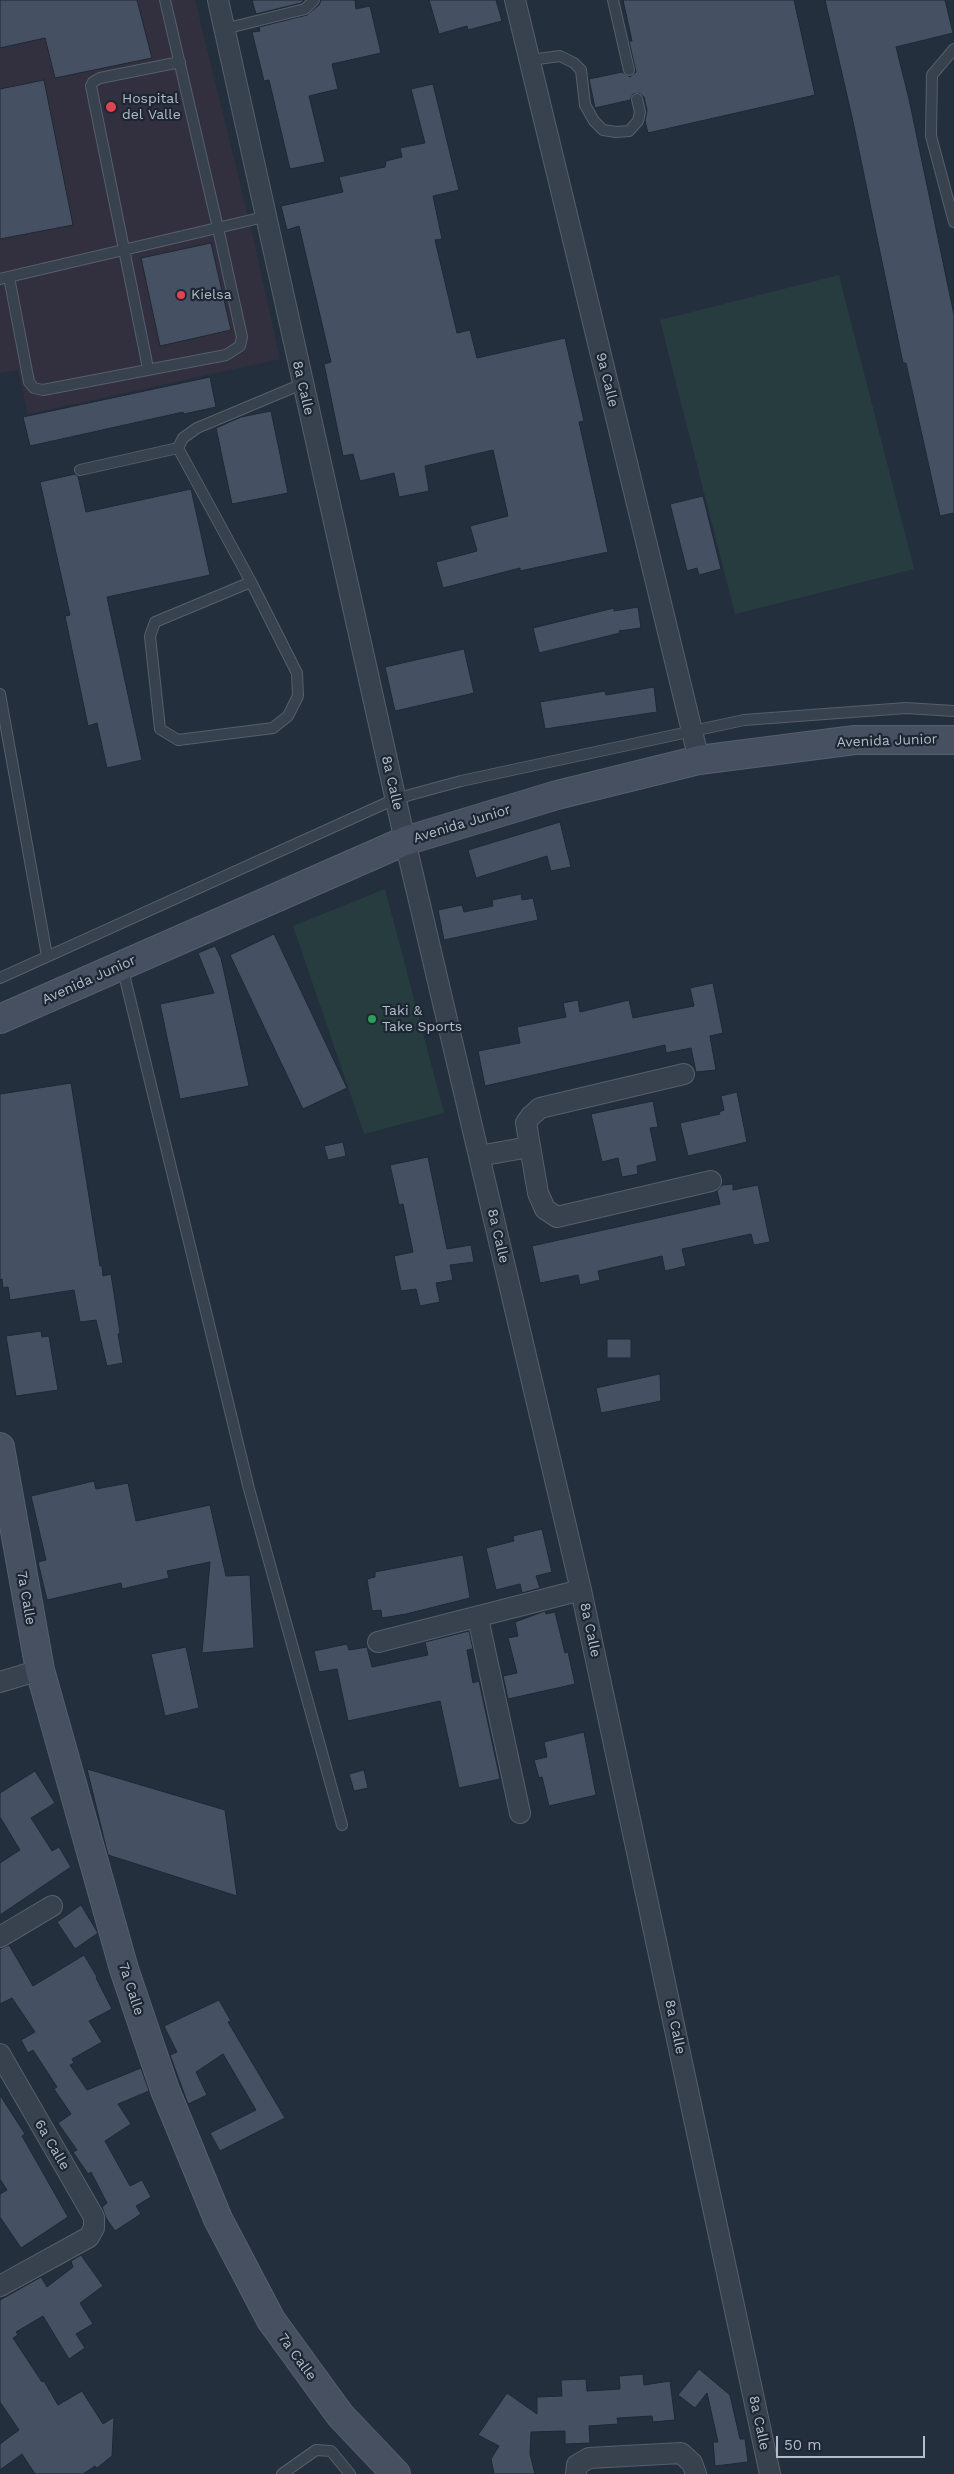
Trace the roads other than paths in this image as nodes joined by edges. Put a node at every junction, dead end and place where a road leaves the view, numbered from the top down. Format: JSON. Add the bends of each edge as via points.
{"nodes":[{"id":1,"x":165,"y":0,"type":"edge"},
{"id":2,"x":218,"y":0,"type":"edge"},
{"id":3,"x":314,"y":0,"type":"edge"},
{"id":4,"x":516,"y":0,"type":"edge"},
{"id":5,"x":614,"y":0,"type":"edge"},
{"id":6,"x":224,"y":29,"type":"junction"},
{"id":7,"x":954,"y":50,"type":"edge"},
{"id":8,"x":530,"y":60,"type":"junction"},
{"id":9,"x":180,"y":62,"type":"junction"},
{"id":10,"x":630,"y":70,"type":"dead end"},
{"id":11,"x":637,"y":99,"type":"dead end"},
{"id":12,"x":264,"y":217,"type":"junction"},
{"id":13,"x":954,"y":222,"type":"edge"},
{"id":14,"x":218,"y":228,"type":"junction"},
{"id":15,"x":124,"y":251,"type":"junction"},
{"id":16,"x":5,"y":278,"type":"edge"},
{"id":17,"x":148,"y":368,"type":"junction"},
{"id":18,"x":302,"y":384,"type":"junction"},
{"id":19,"x":178,"y":448,"type":"junction"},
{"id":20,"x":80,"y":470,"type":"dead end"},
{"id":21,"x":251,"y":582,"type":"junction"},
{"id":22,"x":0,"y":694,"type":"edge"},
{"id":23,"x":954,"y":711,"type":"edge"},
{"id":24,"x":692,"y":731,"type":"junction"},
{"id":25,"x":954,"y":740,"type":"edge"},
{"id":26,"x":699,"y":760,"type":"junction"},
{"id":27,"x":395,"y":799,"type":"junction"},
{"id":28,"x":405,"y":841,"type":"junction"},
{"id":29,"x":47,"y":956,"type":"junction"},
{"id":30,"x":122,"y":966,"type":"junction"},
{"id":31,"x":0,"y":978,"type":"edge"},
{"id":32,"x":0,"y":1019,"type":"edge"},
{"id":33,"x":684,"y":1074,"type":"dead end"},
{"id":34,"x":529,"y":1147,"type":"junction"},
{"id":35,"x":479,"y":1156,"type":"junction"},
{"id":36,"x":711,"y":1181,"type":"dead end"},
{"id":37,"x":0,"y":1447,"type":"edge"},
{"id":38,"x":582,"y":1590,"type":"junction"},
{"id":39,"x":478,"y":1618,"type":"junction"},
{"id":40,"x":378,"y":1642,"type":"dead end"},
{"id":41,"x":40,"y":1670,"type":"junction"},
{"id":42,"x":0,"y":1682,"type":"edge"},
{"id":43,"x":520,"y":1813,"type":"dead end"},
{"id":44,"x":342,"y":1825,"type":"dead end"},
{"id":45,"x":52,"y":1906,"type":"dead end"},
{"id":46,"x":0,"y":1937,"type":"edge"},
{"id":47,"x":0,"y":2054,"type":"edge"},
{"id":48,"x":0,"y":2286,"type":"edge"},
{"id":49,"x":282,"y":2474,"type":"edge"},
{"id":50,"x":350,"y":2474,"type":"edge"},
{"id":51,"x":396,"y":2474,"type":"edge"},
{"id":52,"x":576,"y":2474,"type":"edge"},
{"id":53,"x":696,"y":2474,"type":"edge"},
{"id":54,"x":770,"y":2474,"type":"edge"}],
"edges":[{"from":1,"to":9,"type":"lane"},
{"from":2,"to":6,"type":"street","name":"8a Calle"},
{"from":3,"to":6,"type":"lane","via":[[305,9]]},
{"from":4,"to":8,"type":"street","name":"9a Calle"},
{"from":5,"to":10,"type":"lane"},
{"from":6,"to":12,"type":"street","name":"8a Calle"},
{"from":7,"to":13,"type":"lane","via":[[932,75],[931,136]]},
{"from":8,"to":11,"type":"lane","via":[[560,56],[574,63],[581,70],[585,105],[594,121],[604,130],[629,131],[638,121]]},
{"from":8,"to":24,"type":"street","name":"9a Calle"},
{"from":9,"to":14,"type":"lane"},
{"from":9,"to":15,"type":"lane","via":[[100,78],[91,86]]},
{"from":12,"to":14,"type":"lane"},
{"from":12,"to":18,"type":"street","name":"8a Calle"},
{"from":14,"to":15,"type":"lane"},
{"from":14,"to":17,"type":"lane","via":[[242,337],[240,346],[226,355]]},
{"from":15,"to":16,"type":"lane"},
{"from":15,"to":17,"type":"lane"},
{"from":16,"to":17,"type":"lane","via":[[34,388],[43,390]]},
{"from":18,"to":19,"type":"lane","via":[[197,428],[183,438]]},
{"from":18,"to":27,"type":"street","name":"8a Calle"},
{"from":19,"to":20,"type":"lane"},
{"from":19,"to":21,"type":"lane"},
{"from":21,"to":21,"type":"lane","via":[[297,673],[298,696],[288,716],[273,728],[178,740],[160,729],[150,636],[155,622]]},
{"from":22,"to":29,"type":"lane"},
{"from":23,"to":24,"type":"lane","via":[[906,708],[744,720]]},
{"from":24,"to":26,"type":"street","name":"9a Calle"},
{"from":24,"to":27,"type":"lane","via":[[461,781]]},
{"from":25,"to":26,"type":"street","name":"Avenida Junior","via":[[855,740]]},
{"from":26,"to":28,"type":"street","name":"Avenida Junior","via":[[557,795]]},
{"from":27,"to":28,"type":"street","name":"8a Calle"},
{"from":27,"to":29,"type":"lane"},
{"from":28,"to":30,"type":"street","name":"Avenida Junior"},
{"from":28,"to":35,"type":"street","name":"8a Calle"},
{"from":29,"to":31,"type":"lane"},
{"from":30,"to":32,"type":"street","name":"Avenida Junior"},
{"from":30,"to":44,"type":"lane","via":[[249,1489]]},
{"from":33,"to":34,"type":"street","via":[[540,1108],[526,1123]]},
{"from":34,"to":35,"type":"street"},
{"from":34,"to":36,"type":"street","via":[[538,1193],[545,1209],[557,1217]]},
{"from":35,"to":38,"type":"street","name":"8a Calle"},
{"from":37,"to":41,"type":"street","name":"7a Calle"},
{"from":38,"to":39,"type":"street"},
{"from":38,"to":54,"type":"street","name":"8a Calle"},
{"from":39,"to":40,"type":"street"},
{"from":39,"to":43,"type":"street"},
{"from":41,"to":42,"type":"street"},
{"from":41,"to":51,"type":"street","name":"7a Calle","via":[[124,1969],[165,2090],[218,2219],[271,2320],[340,2415]]},
{"from":45,"to":46,"type":"street"},
{"from":47,"to":48,"type":"street","name":"6a Calle","via":[[94,2218],[94,2228],[88,2237]]},
{"from":49,"to":50,"type":"lane","via":[[316,2450],[331,2451]]},
{"from":52,"to":53,"type":"street","via":[[577,2465],[589,2458],[681,2453],[692,2463]]}]}
